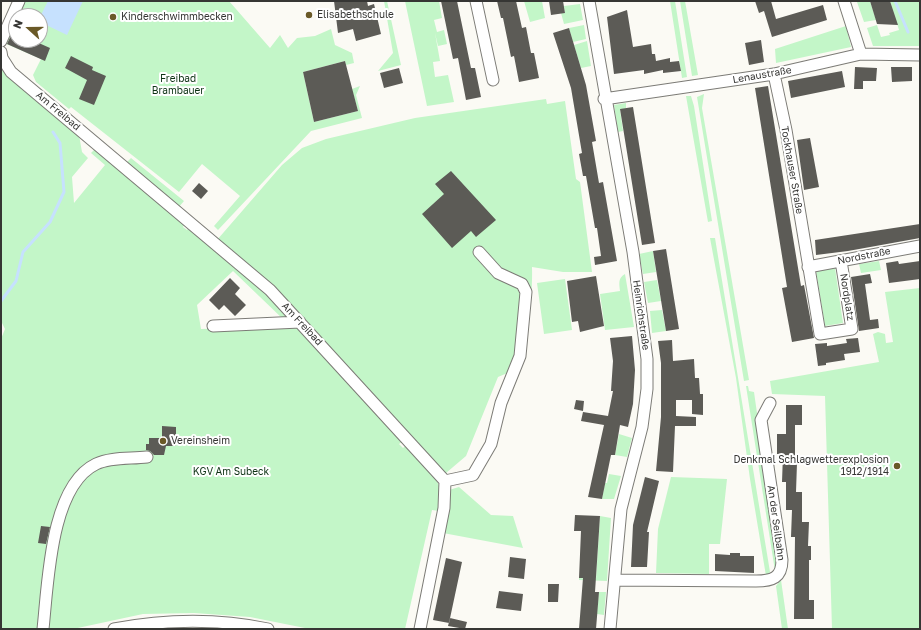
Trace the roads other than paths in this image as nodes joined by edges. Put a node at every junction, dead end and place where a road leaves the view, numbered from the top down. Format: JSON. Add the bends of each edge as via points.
{"nodes":[{"id":1,"x":19,"y":1,"type":"edge"},
{"id":2,"x":476,"y":1,"type":"edge"},
{"id":3,"x":589,"y":1,"type":"edge"},
{"id":4,"x":844,"y":1,"type":"edge"},
{"id":5,"x":1,"y":41,"type":"edge"},
{"id":6,"x":1,"y":52,"type":"edge"},
{"id":7,"x":861,"y":54,"type":"junction"},
{"id":8,"x":920,"y":55,"type":"edge"},
{"id":9,"x":774,"y":74,"type":"junction"},
{"id":10,"x":493,"y":80,"type":"dead end"},
{"id":11,"x":604,"y":99,"type":"junction"},
{"id":12,"x":920,"y":246,"type":"edge"},
{"id":13,"x":479,"y":252,"type":"dead end"},
{"id":14,"x":841,"y":261,"type":"junction"},
{"id":15,"x":808,"y":267,"type":"junction"},
{"id":16,"x":300,"y":322,"type":"junction"},
{"id":17,"x":213,"y":326,"type":"dead end"},
{"id":18,"x":770,"y":403,"type":"dead end"},
{"id":19,"x":147,"y":457,"type":"dead end"},
{"id":20,"x":445,"y":481,"type":"junction"},
{"id":21,"x":615,"y":580,"type":"junction"},
{"id":22,"x":43,"y":629,"type":"edge"},
{"id":23,"x":114,"y":629,"type":"edge"},
{"id":24,"x":268,"y":629,"type":"edge"},
{"id":25,"x":420,"y":629,"type":"edge"},
{"id":26,"x":610,"y":629,"type":"edge"}],
"edges":[{"from":1,"to":5,"type":"street"},
{"from":2,"to":10,"type":"street"},
{"from":3,"to":11,"type":"street","name":"Heinrichstraße"},
{"from":4,"to":7,"type":"street"},
{"from":6,"to":16,"type":"street","name":"Am Freibad","via":[[11,72],[224,249],[270,290]]},
{"from":7,"to":8,"type":"street","name":"Lenaustraße"},
{"from":7,"to":9,"type":"street","name":"Lenaustraße"},
{"from":9,"to":11,"type":"street","name":"Lenaustraße"},
{"from":9,"to":15,"type":"street","name":"Tockhauser Straße","via":[[786,130]]},
{"from":11,"to":21,"type":"street","name":"Heinrichstraße","via":[[633,252],[647,359],[647,389],[642,427],[621,509]]},
{"from":12,"to":14,"type":"street","name":"Nordstraße"},
{"from":13,"to":20,"type":"street","via":[[498,273],[522,284],[526,292],[520,356],[501,403],[491,444],[473,475]]},
{"from":14,"to":15,"type":"street","name":"Nordstraße"},
{"from":14,"to":15,"type":"street","name":"Nordplatz","via":[[852,329],[820,334]]},
{"from":16,"to":17,"type":"street"},
{"from":16,"to":20,"type":"street","name":"Am Freibad"},
{"from":18,"to":21,"type":"street","name":"An der Seilbahn","via":[[761,420],[782,560],[780,574],[767,581]]},
{"from":19,"to":22,"type":"street","via":[[110,460],[94,465],[82,475],[68,494],[58,518]]},
{"from":20,"to":25,"type":"street","via":[[444,508]]},
{"from":21,"to":26,"type":"street","name":"Heinrichstraße"},
{"from":23,"to":24,"type":"street","via":[[147,623],[194,620],[247,624]]}]}
